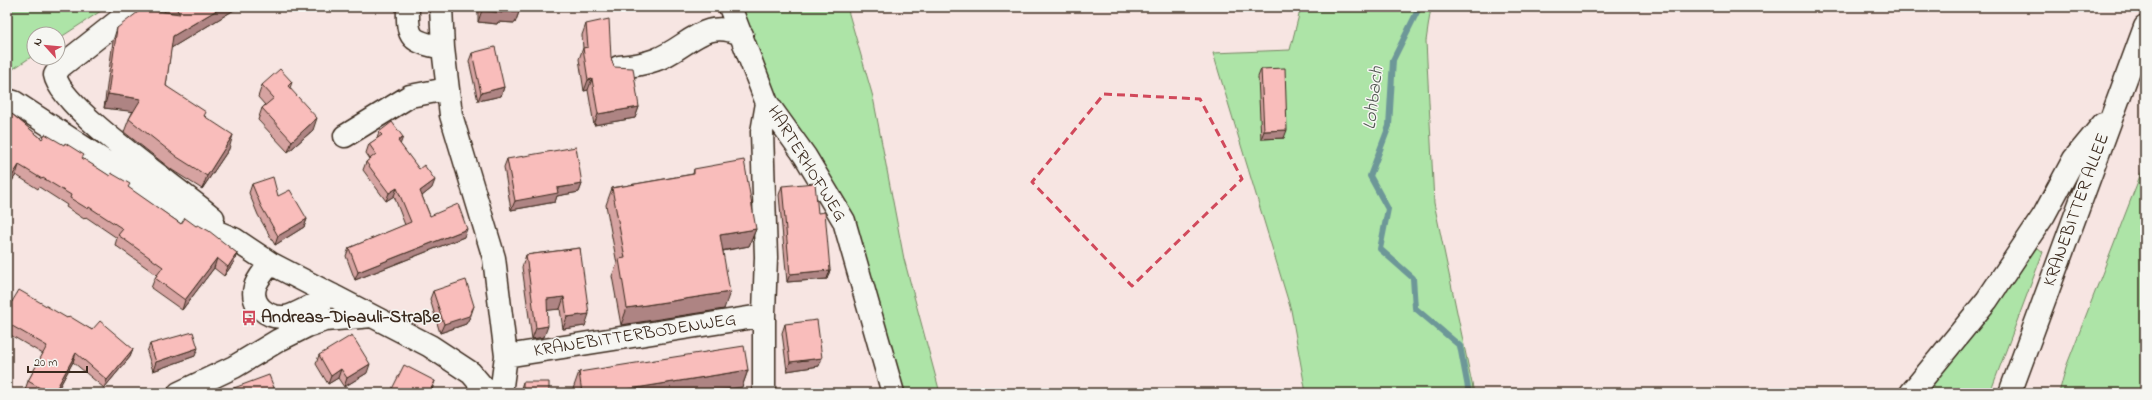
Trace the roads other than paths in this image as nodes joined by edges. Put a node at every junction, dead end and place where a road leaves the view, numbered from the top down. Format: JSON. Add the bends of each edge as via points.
{"nodes":[{"id":1,"x":136,"y":7,"type":"edge"},
{"id":2,"x":408,"y":7,"type":"edge"},
{"id":3,"x":441,"y":7,"type":"edge"},
{"id":4,"x":730,"y":7,"type":"edge"},
{"id":5,"x":2145,"y":26,"type":"edge"},
{"id":6,"x":742,"y":35,"type":"junction"},
{"id":7,"x":443,"y":48,"type":"junction"},
{"id":8,"x":619,"y":67,"type":"edge"},
{"id":9,"x":447,"y":89,"type":"junction"},
{"id":10,"x":7,"y":100,"type":"edge"},
{"id":11,"x":767,"y":103,"type":"junction"},
{"id":12,"x":2112,"y":112,"type":"junction"},
{"id":13,"x":345,"y":136,"type":"dead end"},
{"id":14,"x":234,"y":239,"type":"junction"},
{"id":15,"x":270,"y":264,"type":"junction"},
{"id":16,"x":332,"y":295,"type":"junction"},
{"id":17,"x":764,"y":313,"type":"junction"},
{"id":18,"x":373,"y":316,"type":"junction"},
{"id":19,"x":506,"y":356,"type":"junction"},
{"id":20,"x":2014,"y":388,"type":"edge"},
{"id":21,"x":179,"y":393,"type":"edge"},
{"id":22,"x":488,"y":393,"type":"edge"},
{"id":23,"x":501,"y":393,"type":"edge"},
{"id":24,"x":764,"y":393,"type":"edge"},
{"id":25,"x":893,"y":393,"type":"edge"},
{"id":26,"x":1911,"y":393,"type":"edge"}],
"edges":[{"from":1,"to":14,"type":"street","via":[[60,67],[55,75],[56,81],[68,97],[116,143],[199,206]]},
{"from":2,"to":7,"type":"street","via":[[407,24],[413,38],[421,43]]},
{"from":3,"to":7,"type":"street"},
{"from":4,"to":6,"type":"street","name":"HARTERHOFWEG"},
{"from":5,"to":12,"type":"street","name":"KRANEBITTER ALLEE"},
{"from":6,"to":8,"type":"street","via":[[733,30],[713,29],[656,60]]},
{"from":6,"to":11,"type":"street","name":"HARTERHOFWEG"},
{"from":7,"to":9,"type":"street"},
{"from":9,"to":13,"type":"street","via":[[410,96]]},
{"from":9,"to":19,"type":"street","via":[[451,115],[494,258]]},
{"from":10,"to":14,"type":"street","via":[[14,102],[205,227]]},
{"from":11,"to":17,"type":"street","name":"KRANEBITTERBODENWEG","via":[[762,132],[766,257]]},
{"from":11,"to":25,"type":"street","name":"HARTERHOFWEG","via":[[805,156],[844,222]]},
{"from":12,"to":20,"type":"street","name":"KRANEBITTER ALLEE"},
{"from":12,"to":26,"type":"street","via":[[2074,159],[2044,215],[1987,300]]},
{"from":14,"to":15,"type":"street"},
{"from":15,"to":16,"type":"street"},
{"from":15,"to":16,"type":"street","via":[[255,286],[254,299],[259,308],[269,315],[285,318]]},
{"from":16,"to":18,"type":"street"},
{"from":17,"to":19,"type":"street","name":"KRANEBITTERBODENWEG","via":[[754,317]]},
{"from":17,"to":24,"type":"street","name":"KRANEBITTERBODENWEG"},
{"from":18,"to":21,"type":"street","via":[[325,320],[307,326],[234,367]]},
{"from":18,"to":22,"type":"street","via":[[430,346],[471,373]]},
{"from":19,"to":23,"type":"street"}]}
